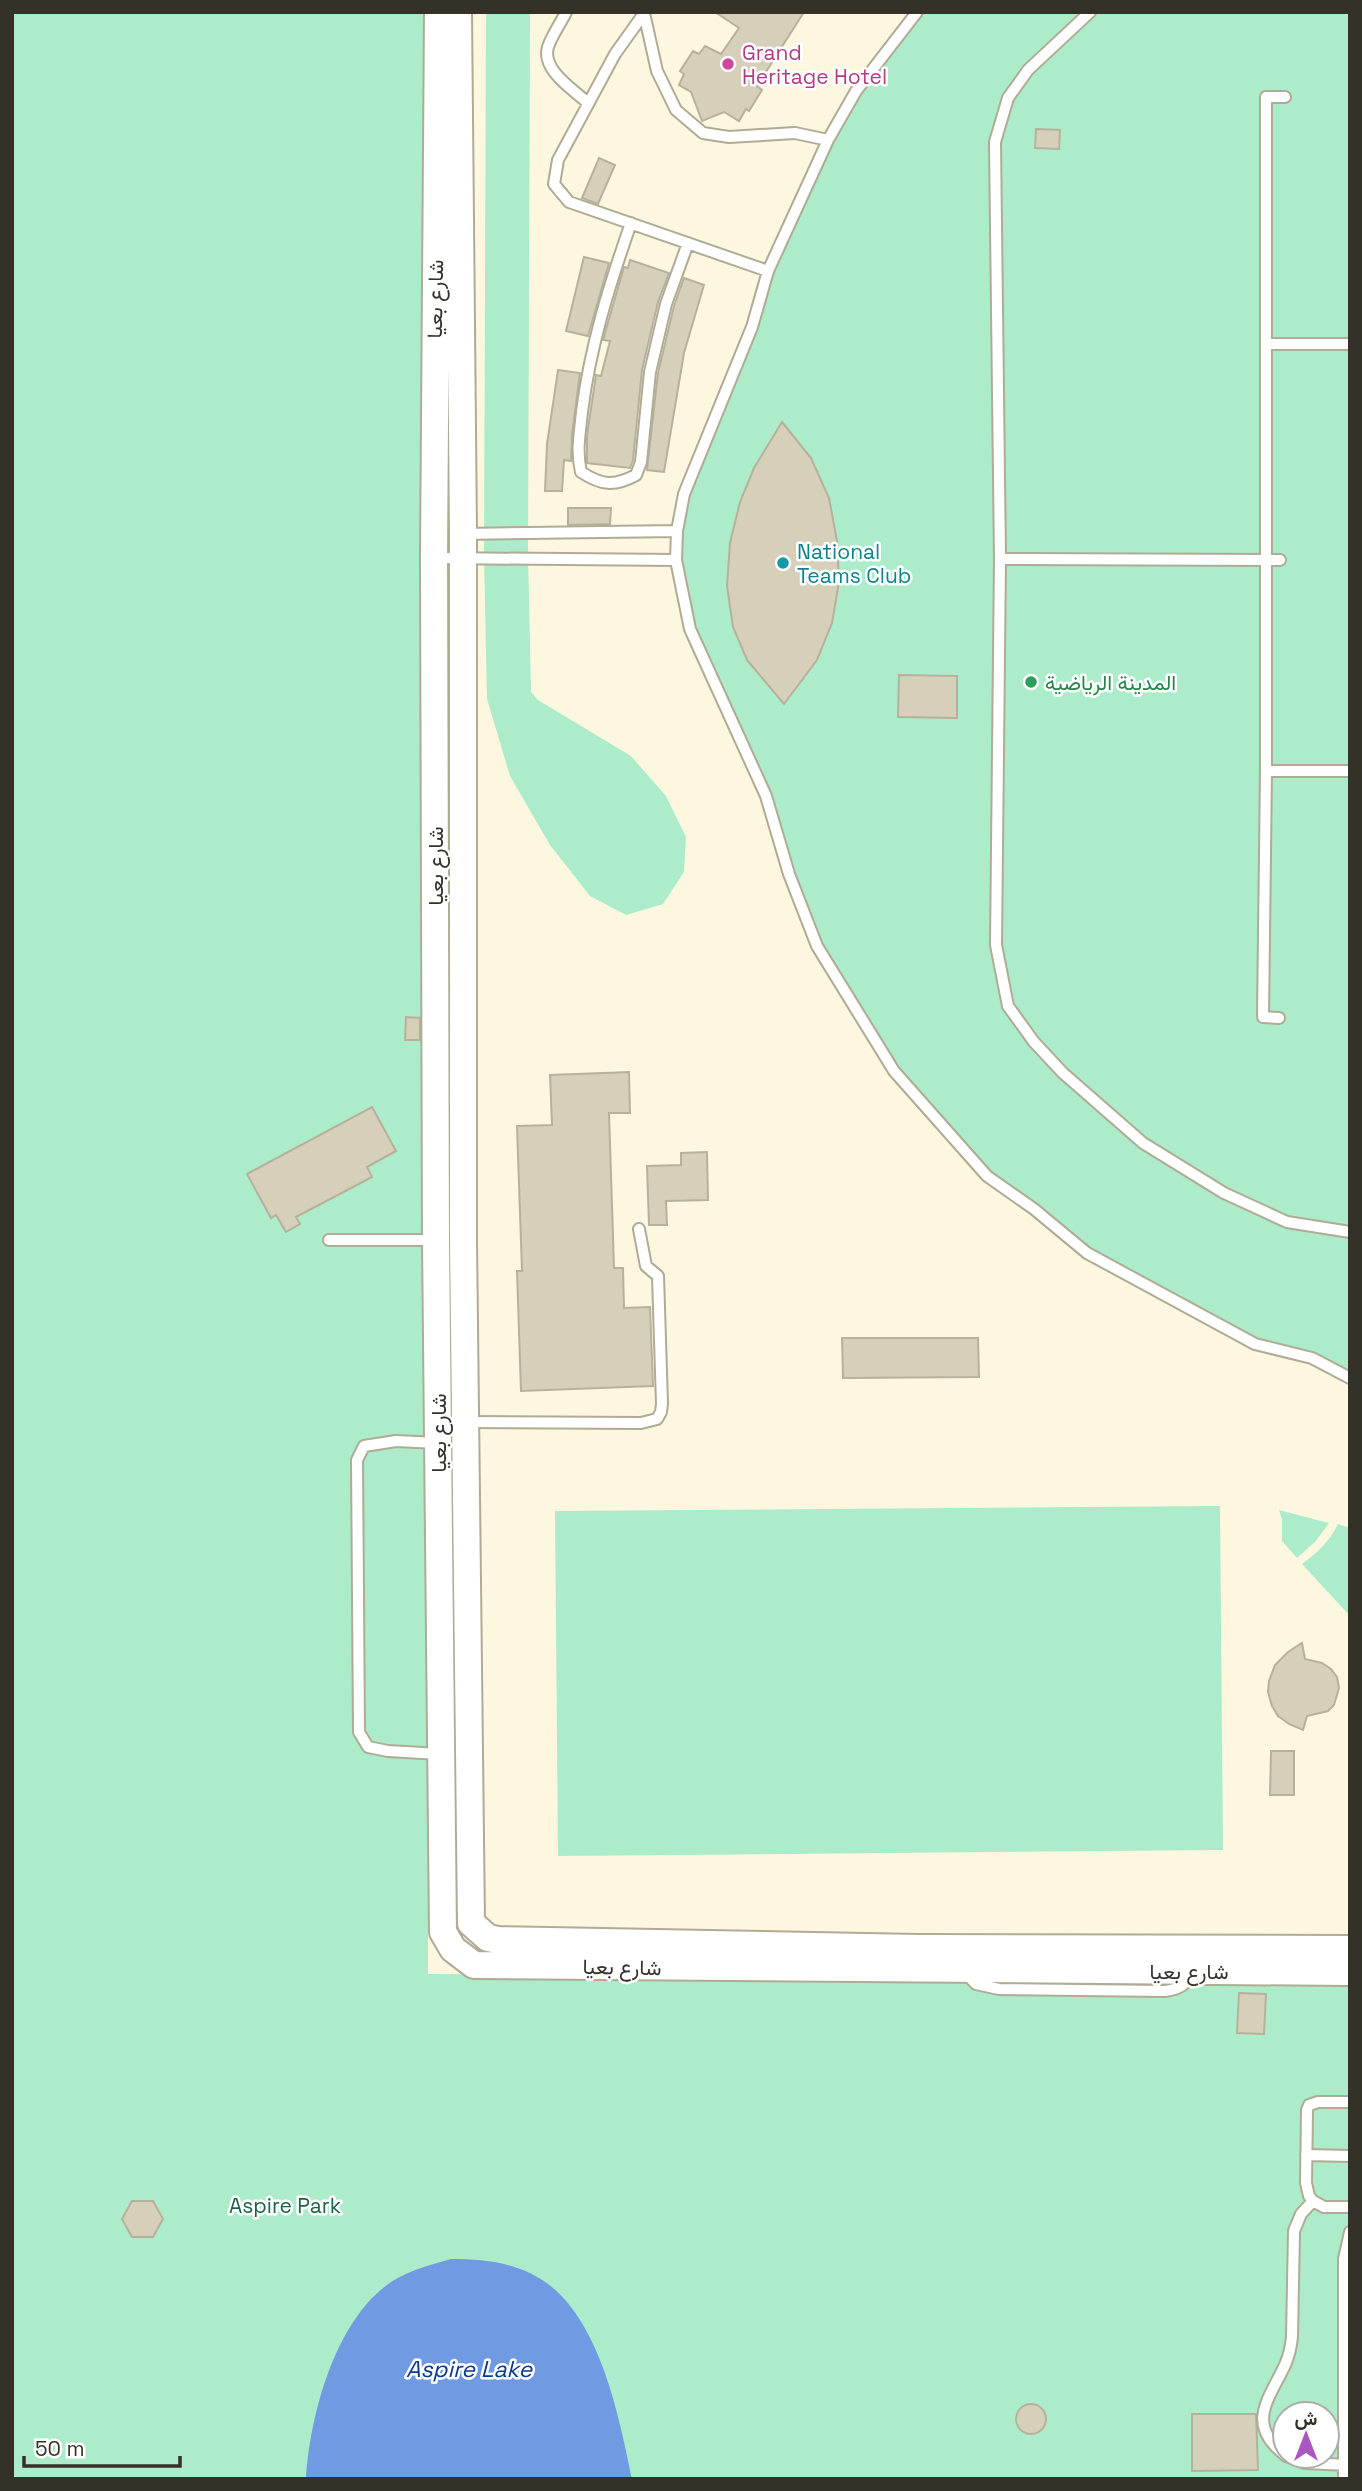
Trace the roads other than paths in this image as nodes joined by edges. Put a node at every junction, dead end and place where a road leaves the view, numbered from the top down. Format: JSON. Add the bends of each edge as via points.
{"nodes":[{"id":1,"x":438,"y":12,"type":"edge"},
{"id":2,"x":458,"y":12,"type":"edge"},
{"id":3,"x":566,"y":12,"type":"edge"},
{"id":4,"x":917,"y":12,"type":"edge"},
{"id":5,"x":1090,"y":12,"type":"edge"},
{"id":6,"x":645,"y":13,"type":"edge"},
{"id":7,"x":1285,"y":97,"type":"dead end"},
{"id":8,"x":588,"y":103,"type":"junction"},
{"id":9,"x":828,"y":140,"type":"junction"},
{"id":10,"x":631,"y":223,"type":"junction"},
{"id":11,"x":448,"y":225,"type":"junction"},
{"id":12,"x":688,"y":243,"type":"junction"},
{"id":13,"x":768,"y":271,"type":"junction"},
{"id":14,"x":1266,"y":344,"type":"junction"},
{"id":15,"x":1350,"y":344,"type":"edge"},
{"id":16,"x":677,"y":531,"type":"junction"},
{"id":17,"x":449,"y":542,"type":"junction"},
{"id":18,"x":676,"y":559,"type":"junction"},
{"id":19,"x":1000,"y":559,"type":"junction"},
{"id":20,"x":1266,"y":560,"type":"junction"},
{"id":21,"x":1280,"y":560,"type":"dead end"},
{"id":22,"x":1266,"y":771,"type":"junction"},
{"id":23,"x":1350,"y":771,"type":"edge"},
{"id":24,"x":1279,"y":1018,"type":"dead end"},
{"id":25,"x":639,"y":1228,"type":"dead end"},
{"id":26,"x":1350,"y":1232,"type":"edge"},
{"id":27,"x":329,"y":1240,"type":"dead end"},
{"id":28,"x":436,"y":1240,"type":"junction"},
{"id":29,"x":463,"y":1240,"type":"junction"},
{"id":30,"x":1350,"y":1378,"type":"edge"},
{"id":31,"x":466,"y":1422,"type":"junction"},
{"id":32,"x":438,"y":1433,"type":"junction"},
{"id":33,"x":454,"y":1755,"type":"junction"},
{"id":34,"x":1350,"y":1949,"type":"edge"},
{"id":35,"x":1350,"y":1972,"type":"edge"},
{"id":36,"x":1350,"y":2102,"type":"edge"},
{"id":37,"x":1306,"y":2155,"type":"junction"},
{"id":38,"x":1350,"y":2156,"type":"edge"},
{"id":39,"x":1313,"y":2201,"type":"junction"},
{"id":40,"x":1350,"y":2207,"type":"edge"},
{"id":41,"x":1350,"y":2232,"type":"edge"},
{"id":42,"x":1348,"y":2245,"type":"edge"},
{"id":43,"x":1271,"y":2441,"type":"edge"},
{"id":44,"x":1347,"y":2465,"type":"edge"},
{"id":45,"x":1344,"y":2479,"type":"edge"}],
"edges":[{"from":1,"to":11,"type":"street","name":"شارع بعيا"},
{"from":2,"to":11,"type":"street","name":"شارع بعيا"},
{"from":3,"to":8,"type":"lane","via":[[547,48],[548,60],[552,71]]},
{"from":4,"to":9,"type":"lane","via":[[856,91]]},
{"from":5,"to":19,"type":"lane","via":[[1028,70],[1008,98],[995,142]]},
{"from":6,"to":8,"type":"lane"},
{"from":6,"to":9,"type":"lane","via":[[657,71],[676,110],[703,133],[795,134]]},
{"from":7,"to":14,"type":"lane","via":[[1266,97]]},
{"from":8,"to":10,"type":"lane","via":[[558,160],[554,184],[569,202]]},
{"from":9,"to":13,"type":"lane"},
{"from":10,"to":12,"type":"lane"},
{"from":10,"to":12,"type":"lane","via":[[587,369],[577,455],[580,472],[595,482],[620,483],[636,475],[650,372],[666,304]]},
{"from":11,"to":17,"type":"street","name":"شارع بعيا"},
{"from":12,"to":13,"type":"lane"},
{"from":13,"to":16,"type":"lane","via":[[752,327],[684,494]]},
{"from":14,"to":15,"type":"lane"},
{"from":14,"to":20,"type":"lane"},
{"from":16,"to":17,"type":"lane"},
{"from":16,"to":18,"type":"lane"},
{"from":17,"to":18,"type":"lane"},
{"from":17,"to":28,"type":"street","name":"شارع بعيا"},
{"from":17,"to":29,"type":"street","name":"شارع بعيا"},
{"from":18,"to":30,"type":"lane","via":[[690,629],[766,796],[817,946],[894,1071],[988,1176],[1087,1254],[1255,1344],[1312,1358]]},
{"from":19,"to":20,"type":"lane"},
{"from":19,"to":26,"type":"lane","via":[[996,945],[1008,1006],[1063,1073],[1143,1143],[1224,1193],[1287,1222]]},
{"from":20,"to":21,"type":"lane"},
{"from":20,"to":22,"type":"lane"},
{"from":22,"to":23,"type":"lane"},
{"from":22,"to":24,"type":"lane","via":[[1264,1017]]},
{"from":25,"to":31,"type":"lane","via":[[646,1266],[658,1276],[662,1412],[657,1419],[641,1423]]},
{"from":27,"to":28,"type":"lane"},
{"from":28,"to":29,"type":"street"},
{"from":28,"to":32,"type":"street","name":"شارع بعيا"},
{"from":29,"to":31,"type":"street","name":"شارع بعيا"},
{"from":31,"to":32,"type":"street"},
{"from":31,"to":33,"type":"street","name":"شارع بعيا"},
{"from":32,"to":33,"type":"street","name":"شارع بعيا"},
{"from":32,"to":33,"type":"lane","via":[[364,1446],[357,1460],[359,1732],[368,1747]]},
{"from":33,"to":34,"type":"street","name":"شارع بعيا","via":[[471,1923],[488,1938],[918,1948]]},
{"from":33,"to":35,"type":"street","name":"شارع بعيا","via":[[443,1932],[453,1950],[474,1965]]},
{"from":36,"to":37,"type":"lane","via":[[1310,2105]]},
{"from":37,"to":38,"type":"lane"},
{"from":37,"to":39,"type":"lane","via":[[1307,2190]]},
{"from":39,"to":40,"type":"lane","via":[[1324,2207]]},
{"from":39,"to":43,"type":"lane","via":[[1294,2231],[1290,2352],[1264,2405],[1264,2425]]},
{"from":41,"to":42,"type":"lane"},
{"from":42,"to":44,"type":"lane"},
{"from":44,"to":45,"type":"lane"}]}
